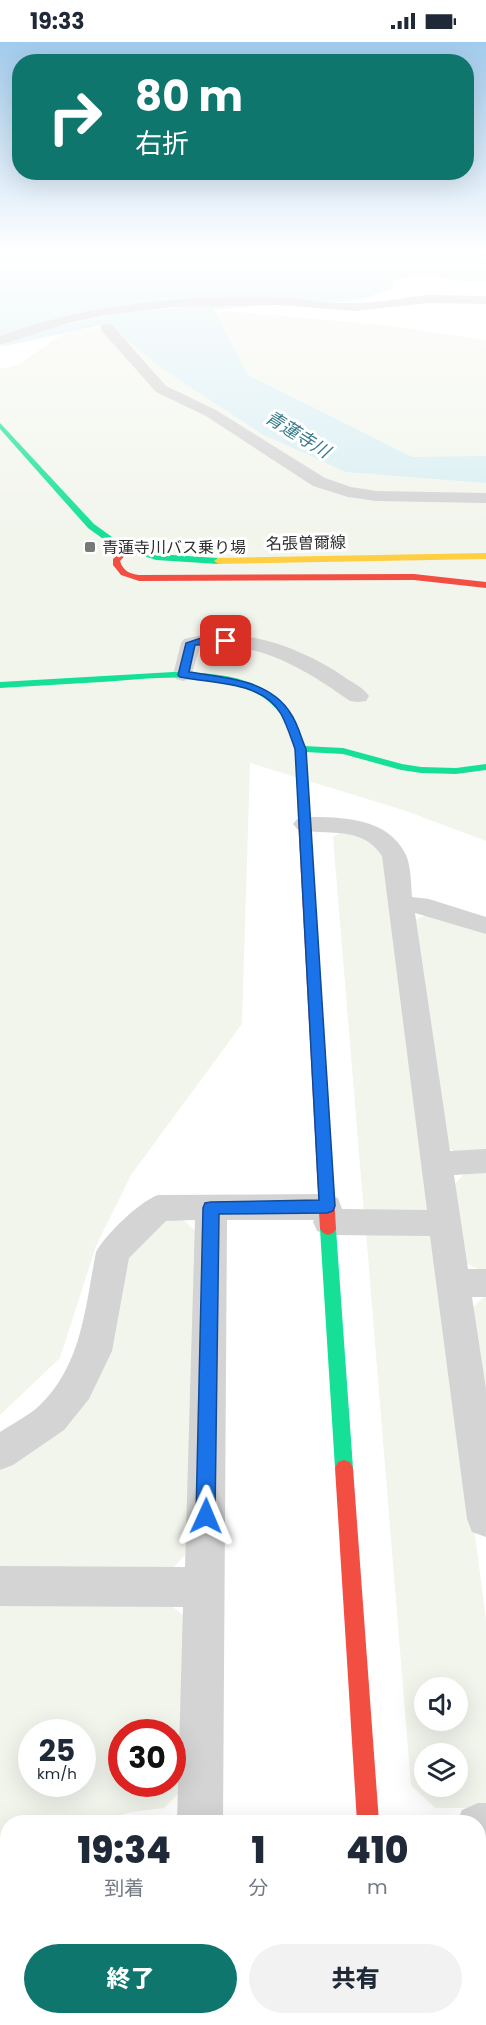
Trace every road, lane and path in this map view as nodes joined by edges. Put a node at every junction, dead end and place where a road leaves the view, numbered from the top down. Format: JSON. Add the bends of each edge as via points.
{"nodes":[{"id":1,"x":122,"y":345,"type":"edge"},
{"id":2,"x":0,"y":425,"type":"edge"},
{"id":3,"x":486,"y":498,"type":"edge"},
{"id":4,"x":127,"y":549,"type":"junction"},
{"id":5,"x":486,"y":556,"type":"edge"},
{"id":6,"x":486,"y":585,"type":"edge"},
{"id":7,"x":183,"y":675,"type":"junction"},
{"id":8,"x":0,"y":686,"type":"edge"},
{"id":9,"x":358,"y":696,"type":"dead end"},
{"id":10,"x":300,"y":749,"type":"junction"},
{"id":11,"x":486,"y":767,"type":"edge"},
{"id":12,"x":304,"y":824,"type":"junction"},
{"id":13,"x":401,"y":905,"type":"junction"},
{"id":14,"x":486,"y":926,"type":"edge"},
{"id":15,"x":486,"y":1161,"type":"edge"},
{"id":16,"x":437,"y":1164,"type":"junction"},
{"id":17,"x":211,"y":1208,"type":"junction"},
{"id":18,"x":328,"y":1214,"type":"junction"},
{"id":19,"x":432,"y":1223,"type":"dead end"},
{"id":20,"x":470,"y":1283,"type":"edge"},
{"id":21,"x":480,"y":1430,"type":"edge"},
{"id":22,"x":0,"y":1453,"type":"edge"},
{"id":23,"x":486,"y":1519,"type":"edge"},
{"id":24,"x":0,"y":1586,"type":"edge"},
{"id":25,"x":205,"y":1587,"type":"junction"},
{"id":26,"x":200,"y":1815,"type":"edge"},
{"id":27,"x":368,"y":1815,"type":"edge"}],
"edges":[{"from":1,"to":3,"type":"street","via":[[161,389],[211,413],[319,482],[376,496]]},
{"from":2,"to":4,"type":"street","name":"名張曽爾線","via":[[91,526]]},
{"from":4,"to":5,"type":"street","name":"名張曽爾線","via":[[156,557],[207,561]]},
{"from":4,"to":6,"type":"street","via":[[116,561],[116,567],[119,572],[139,578],[414,577]]},
{"from":7,"to":8,"type":"street"},
{"from":7,"to":9,"type":"street","via":[[191,643],[246,643],[290,653]]},
{"from":7,"to":10,"type":"street","via":[[234,681],[266,694],[287,715]]},
{"from":10,"to":11,"type":"street","via":[[343,751],[421,770]]},
{"from":10,"to":12,"type":"street"},
{"from":12,"to":13,"type":"street","via":[[352,826],[385,843],[394,856]]},
{"from":12,"to":18,"type":"street"},
{"from":13,"to":14,"type":"street","via":[[420,905]]},
{"from":13,"to":16,"type":"street"},
{"from":15,"to":16,"type":"street"},
{"from":16,"to":20,"type":"street"},
{"from":17,"to":18,"type":"street"},
{"from":17,"to":22,"type":"street","via":[[158,1208],[113,1252],[94,1351],[82,1379],[51,1418]]},
{"from":17,"to":25,"type":"street"},
{"from":18,"to":19,"type":"street"},
{"from":18,"to":27,"type":"street"},
{"from":20,"to":21,"type":"street"},
{"from":21,"to":23,"type":"street"},
{"from":24,"to":25,"type":"street"},
{"from":25,"to":26,"type":"street"}]}
